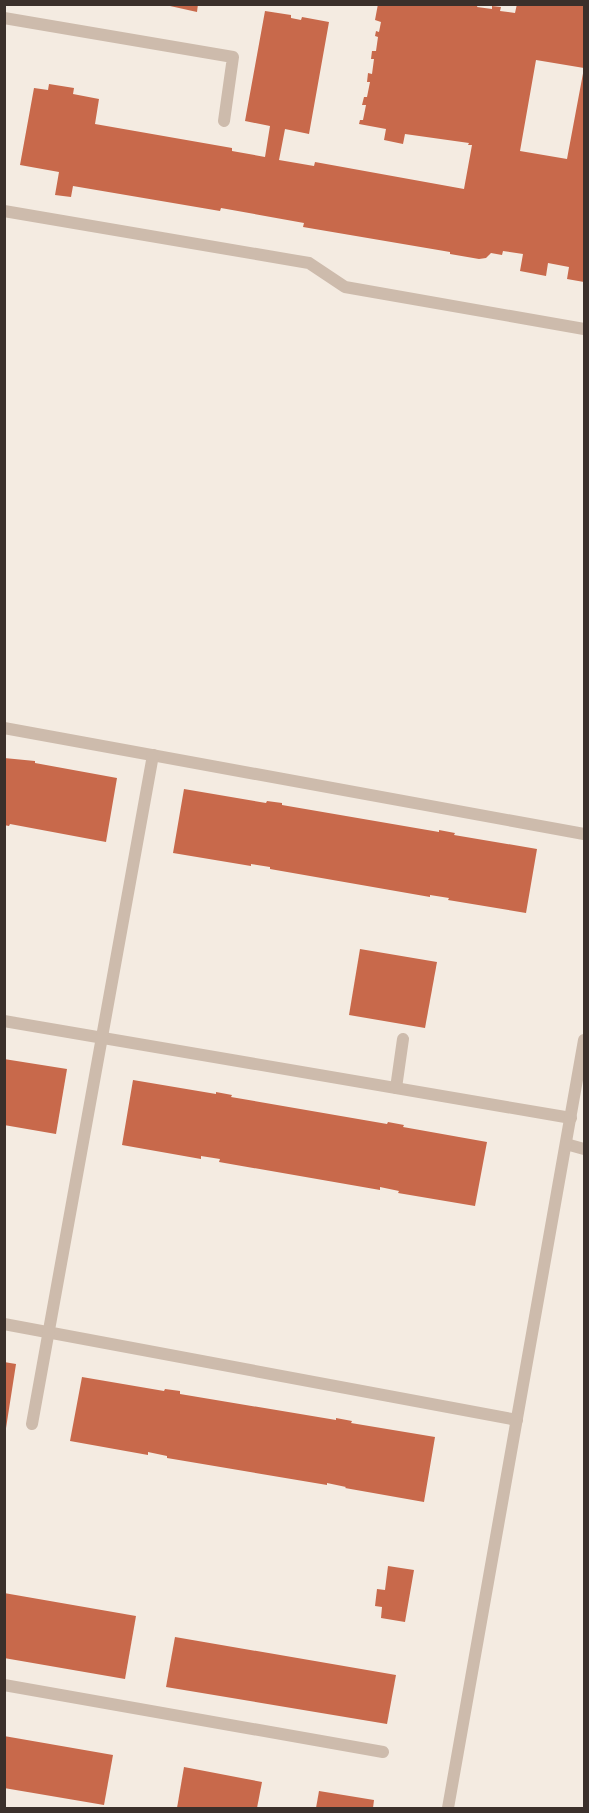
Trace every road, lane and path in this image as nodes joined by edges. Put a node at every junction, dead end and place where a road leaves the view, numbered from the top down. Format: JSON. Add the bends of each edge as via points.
{"nodes":[{"id":1,"x":4,"y":18,"type":"edge"},
{"id":2,"x":224,"y":121,"type":"dead end"},
{"id":3,"x":4,"y":212,"type":"edge"},
{"id":4,"x":585,"y":329,"type":"edge"},
{"id":5,"x":4,"y":728,"type":"edge"},
{"id":6,"x":153,"y":755,"type":"junction"},
{"id":7,"x":585,"y":834,"type":"edge"},
{"id":8,"x":4,"y":1021,"type":"edge"},
{"id":9,"x":102,"y":1037,"type":"junction"},
{"id":10,"x":403,"y":1039,"type":"dead end"},
{"id":11,"x":585,"y":1040,"type":"edge"},
{"id":12,"x":581,"y":1082,"type":"edge"},
{"id":13,"x":396,"y":1088,"type":"junction"},
{"id":14,"x":571,"y":1118,"type":"junction"},
{"id":15,"x":566,"y":1144,"type":"junction"},
{"id":16,"x":585,"y":1149,"type":"edge"},
{"id":17,"x":4,"y":1324,"type":"edge"},
{"id":18,"x":49,"y":1331,"type":"junction"},
{"id":19,"x":517,"y":1420,"type":"junction"},
{"id":20,"x":32,"y":1424,"type":"dead end"},
{"id":21,"x":4,"y":1685,"type":"edge"},
{"id":22,"x":383,"y":1752,"type":"dead end"},
{"id":23,"x":447,"y":1806,"type":"edge"}],
"edges":[{"from":1,"to":2,"type":"lane","via":[[233,57]]},
{"from":3,"to":4,"type":"lane","via":[[309,263],[345,287]]},
{"from":5,"to":6,"type":"lane"},
{"from":6,"to":7,"type":"lane"},
{"from":6,"to":9,"type":"lane"},
{"from":8,"to":9,"type":"lane"},
{"from":9,"to":13,"type":"lane"},
{"from":9,"to":18,"type":"lane"},
{"from":10,"to":13,"type":"lane"},
{"from":11,"to":12,"type":"lane"},
{"from":12,"to":14,"type":"lane"},
{"from":13,"to":14,"type":"lane"},
{"from":14,"to":15,"type":"lane"},
{"from":15,"to":16,"type":"lane"},
{"from":15,"to":19,"type":"lane"},
{"from":17,"to":18,"type":"lane"},
{"from":18,"to":19,"type":"lane"},
{"from":18,"to":20,"type":"lane"},
{"from":19,"to":23,"type":"lane"},
{"from":21,"to":22,"type":"lane"}]}
